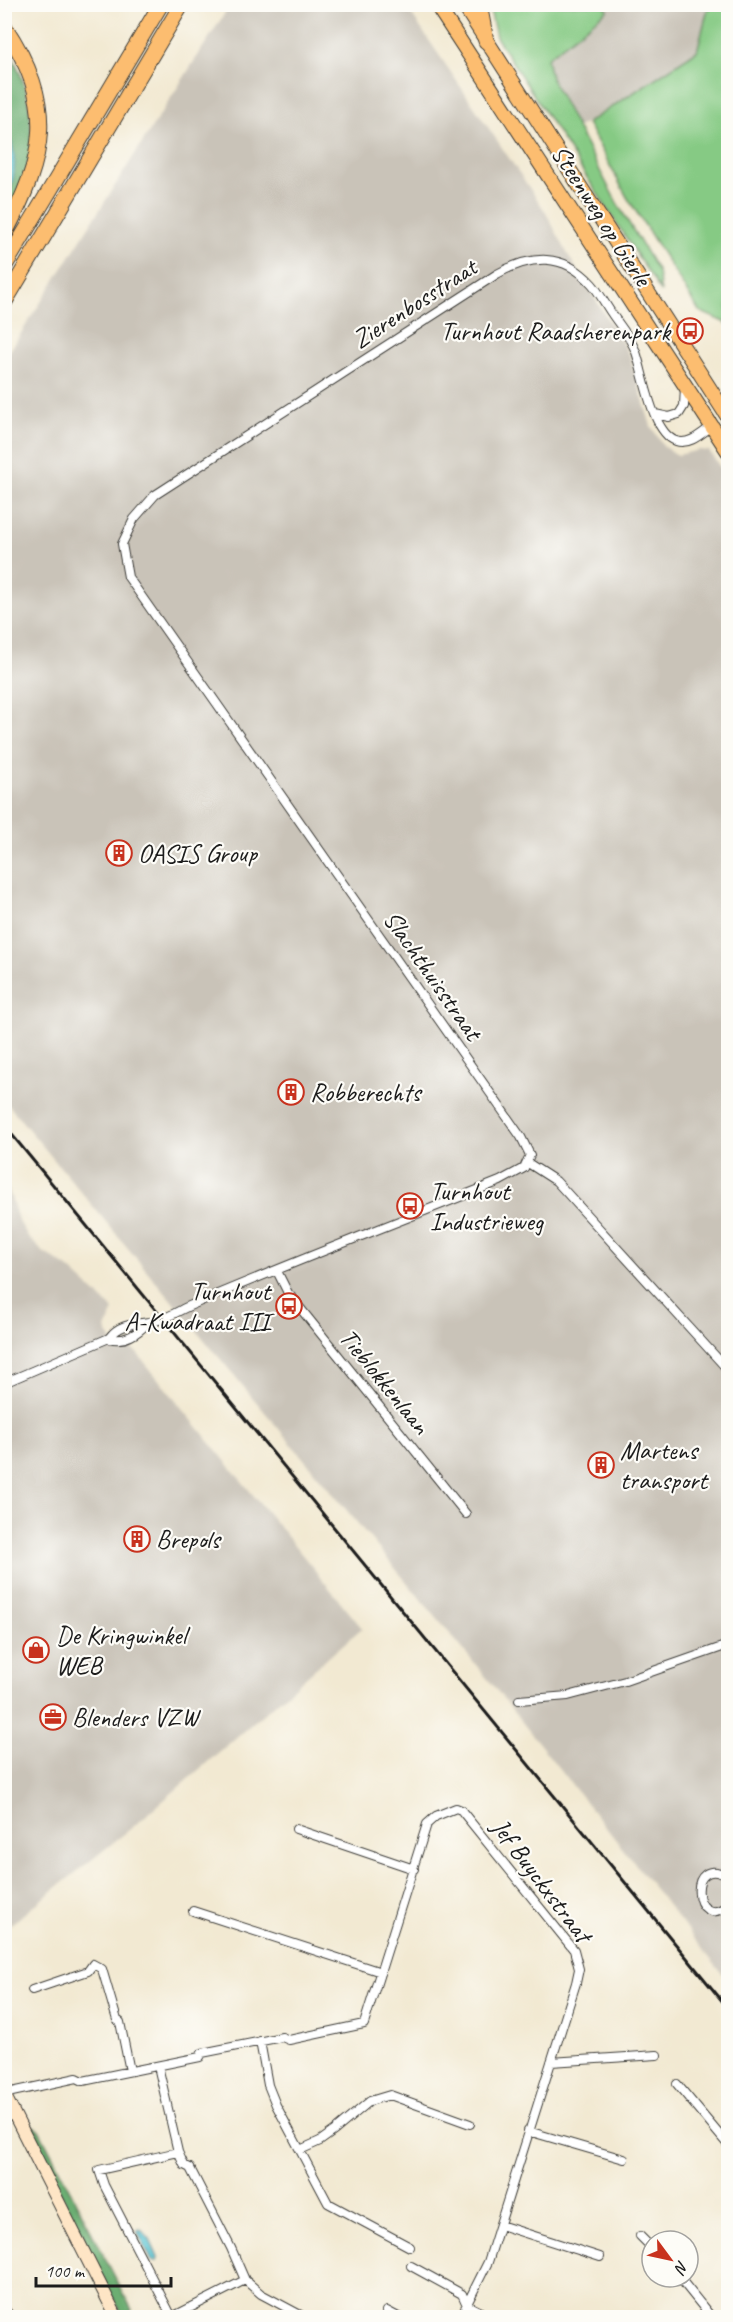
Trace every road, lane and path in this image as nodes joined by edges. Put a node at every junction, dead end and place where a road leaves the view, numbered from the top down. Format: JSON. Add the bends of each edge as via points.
{"nodes":[{"id":1,"x":161,"y":4,"type":"edge"},
{"id":2,"x":182,"y":4,"type":"edge"},
{"id":3,"x":436,"y":4,"type":"edge"},
{"id":4,"x":463,"y":4,"type":"edge"},
{"id":5,"x":479,"y":4,"type":"edge"},
{"id":6,"x":4,"y":26,"type":"edge"},
{"id":7,"x":486,"y":41,"type":"junction"},
{"id":8,"x":4,"y":235,"type":"edge"},
{"id":9,"x":4,"y":267,"type":"edge"},
{"id":10,"x":4,"y":303,"type":"edge"},
{"id":11,"x":685,"y":385,"type":"junction"},
{"id":12,"x":655,"y":414,"type":"junction"},
{"id":13,"x":728,"y":416,"type":"edge"},
{"id":14,"x":712,"y":426,"type":"junction"},
{"id":15,"x":729,"y":451,"type":"edge"},
{"id":16,"x":128,"y":577,"type":"joint"},
{"id":17,"x":528,"y":1163,"type":"junction"},
{"id":18,"x":277,"y":1271,"type":"junction"},
{"id":19,"x":729,"y":1370,"type":"edge"},
{"id":20,"x":4,"y":1383,"type":"edge"},
{"id":21,"x":466,"y":1514,"type":"dead end"},
{"id":22,"x":729,"y":1645,"type":"edge"},
{"id":23,"x":519,"y":1700,"type":"dead end"},
{"id":24,"x":296,"y":1829,"type":"dead end"},
{"id":25,"x":414,"y":1869,"type":"junction"},
{"id":26,"x":729,"y":1877,"type":"edge"},
{"id":27,"x":729,"y":1905,"type":"edge"},
{"id":28,"x":193,"y":1911,"type":"dead end"},
{"id":29,"x":381,"y":1972,"type":"junction"},
{"id":30,"x":32,"y":1990,"type":"dead end"},
{"id":31,"x":260,"y":2042,"type":"junction"},
{"id":32,"x":657,"y":2055,"type":"dead end"},
{"id":33,"x":551,"y":2062,"type":"junction"},
{"id":34,"x":158,"y":2066,"type":"junction"},
{"id":35,"x":130,"y":2071,"type":"junction"},
{"id":36,"x":677,"y":2084,"type":"dead end"},
{"id":37,"x":5,"y":2095,"type":"edge"},
{"id":38,"x":470,"y":2124,"type":"dead end"},
{"id":39,"x":528,"y":2131,"type":"junction"},
{"id":40,"x":729,"y":2145,"type":"edge"},
{"id":41,"x":300,"y":2150,"type":"junction"},
{"id":42,"x":178,"y":2152,"type":"junction"},
{"id":43,"x":624,"y":2160,"type":"dead end"},
{"id":44,"x":500,"y":2225,"type":"junction"},
{"id":45,"x":410,"y":2247,"type":"dead end"},
{"id":46,"x":600,"y":2257,"type":"dead end"},
{"id":47,"x":411,"y":2266,"type":"dead end"},
{"id":48,"x":245,"y":2280,"type":"junction"},
{"id":49,"x":689,"y":2289,"type":"edge"},
{"id":50,"x":466,"y":2305,"type":"junction"},
{"id":51,"x":4,"y":2308,"type":"edge"},
{"id":52,"x":387,"y":2311,"type":"dead end"},
{"id":53,"x":12,"y":2318,"type":"edge"},
{"id":54,"x":117,"y":2318,"type":"edge"},
{"id":55,"x":306,"y":2318,"type":"edge"},
{"id":56,"x":400,"y":2318,"type":"edge"},
{"id":57,"x":460,"y":2318,"type":"edge"},
{"id":58,"x":493,"y":2318,"type":"edge"},
{"id":59,"x":712,"y":2318,"type":"edge"}],
"edges":[{"from":1,"to":9,"type":"highway"},
{"from":2,"to":10,"type":"highway"},
{"from":3,"to":11,"type":"main road","name":"Steenweg op Gierle"},
{"from":4,"to":7,"type":"main road","name":"Steenweg op Gierle"},
{"from":5,"to":7,"type":"highway"},
{"from":6,"to":8,"type":"highway","via":[[33,82],[40,113],[39,146],[32,176]]},
{"from":7,"to":13,"type":"main road","name":"Steenweg op Gierle"},
{"from":11,"to":12,"type":"street","via":[[684,405],[679,414]]},
{"from":11,"to":14,"type":"main road","name":"Steenweg op Gierle"},
{"from":12,"to":14,"type":"street","name":"Zierenbosstraat","via":[[665,435],[680,443]]},
{"from":12,"to":16,"type":"street","name":"Zierenbosstraat","via":[[636,350],[592,284],[569,266],[551,260],[525,261],[497,274],[155,495],[134,519],[122,544]]},
{"from":13,"to":14,"type":"street"},
{"from":14,"to":15,"type":"main road","name":"Steenweg op Gierle"},
{"from":16,"to":17,"type":"street","name":"Slachthuisstraat","via":[[521,1137],[530,1155]]},
{"from":17,"to":18,"type":"street","via":[[500,1181]]},
{"from":17,"to":19,"type":"street","via":[[555,1181]]},
{"from":18,"to":20,"type":"street","via":[[149,1322],[128,1324],[109,1338]]},
{"from":18,"to":21,"type":"street","name":"Tieblokkenlaan","via":[[288,1293]]},
{"from":22,"to":23,"type":"street","via":[[568,1696]]},
{"from":24,"to":25,"type":"street"},
{"from":25,"to":29,"type":"street","name":"Jef Buyckxstraat"},
{"from":25,"to":33,"type":"street","name":"Jef Buyckxstraat","via":[[429,1820],[456,1808],[461,1810],[574,1950],[579,1969]]},
{"from":26,"to":27,"type":"street","via":[[712,1873],[699,1883],[697,1892],[699,1900],[710,1909]]},
{"from":28,"to":29,"type":"street"},
{"from":29,"to":31,"type":"street","name":"Jef Buyckxstraat","via":[[364,2024]]},
{"from":30,"to":35,"type":"street","via":[[88,1971],[93,1964],[102,1969],[120,2022]]},
{"from":31,"to":34,"type":"street","name":"Jef Buyckxstraat"},
{"from":31,"to":41,"type":"street","via":[[268,2085]]},
{"from":32,"to":33,"type":"street"},
{"from":33,"to":39,"type":"street","name":"Jef Buyckxstraat"},
{"from":34,"to":35,"type":"street","name":"Jef Buyckxstraat"},
{"from":34,"to":42,"type":"street"},
{"from":35,"to":37,"type":"street","name":"Jef Buyckxstraat","via":[[77,2078]]},
{"from":36,"to":40,"type":"street"},
{"from":37,"to":54,"type":"street"},
{"from":38,"to":41,"type":"street","via":[[390,2095],[370,2101],[320,2141]]},
{"from":39,"to":43,"type":"street"},
{"from":39,"to":44,"type":"street","name":"Jef Buyckxstraat"},
{"from":41,"to":45,"type":"street","via":[[328,2204]]},
{"from":42,"to":48,"type":"street","via":[[190,2168]]},
{"from":42,"to":48,"type":"street","via":[[99,2170],[150,2277],[172,2317]]},
{"from":44,"to":46,"type":"street"},
{"from":44,"to":50,"type":"street","name":"Jef Buyckxstraat","via":[[488,2262]]},
{"from":47,"to":50,"type":"street","via":[[462,2294]]},
{"from":48,"to":55,"type":"street","via":[[261,2294]]},
{"from":49,"to":59,"type":"street"},
{"from":50,"to":57,"type":"street","name":"Jef Buyckxstraat"},
{"from":50,"to":58,"type":"street"},
{"from":51,"to":53,"type":"street"},
{"from":52,"to":56,"type":"street"}]}
